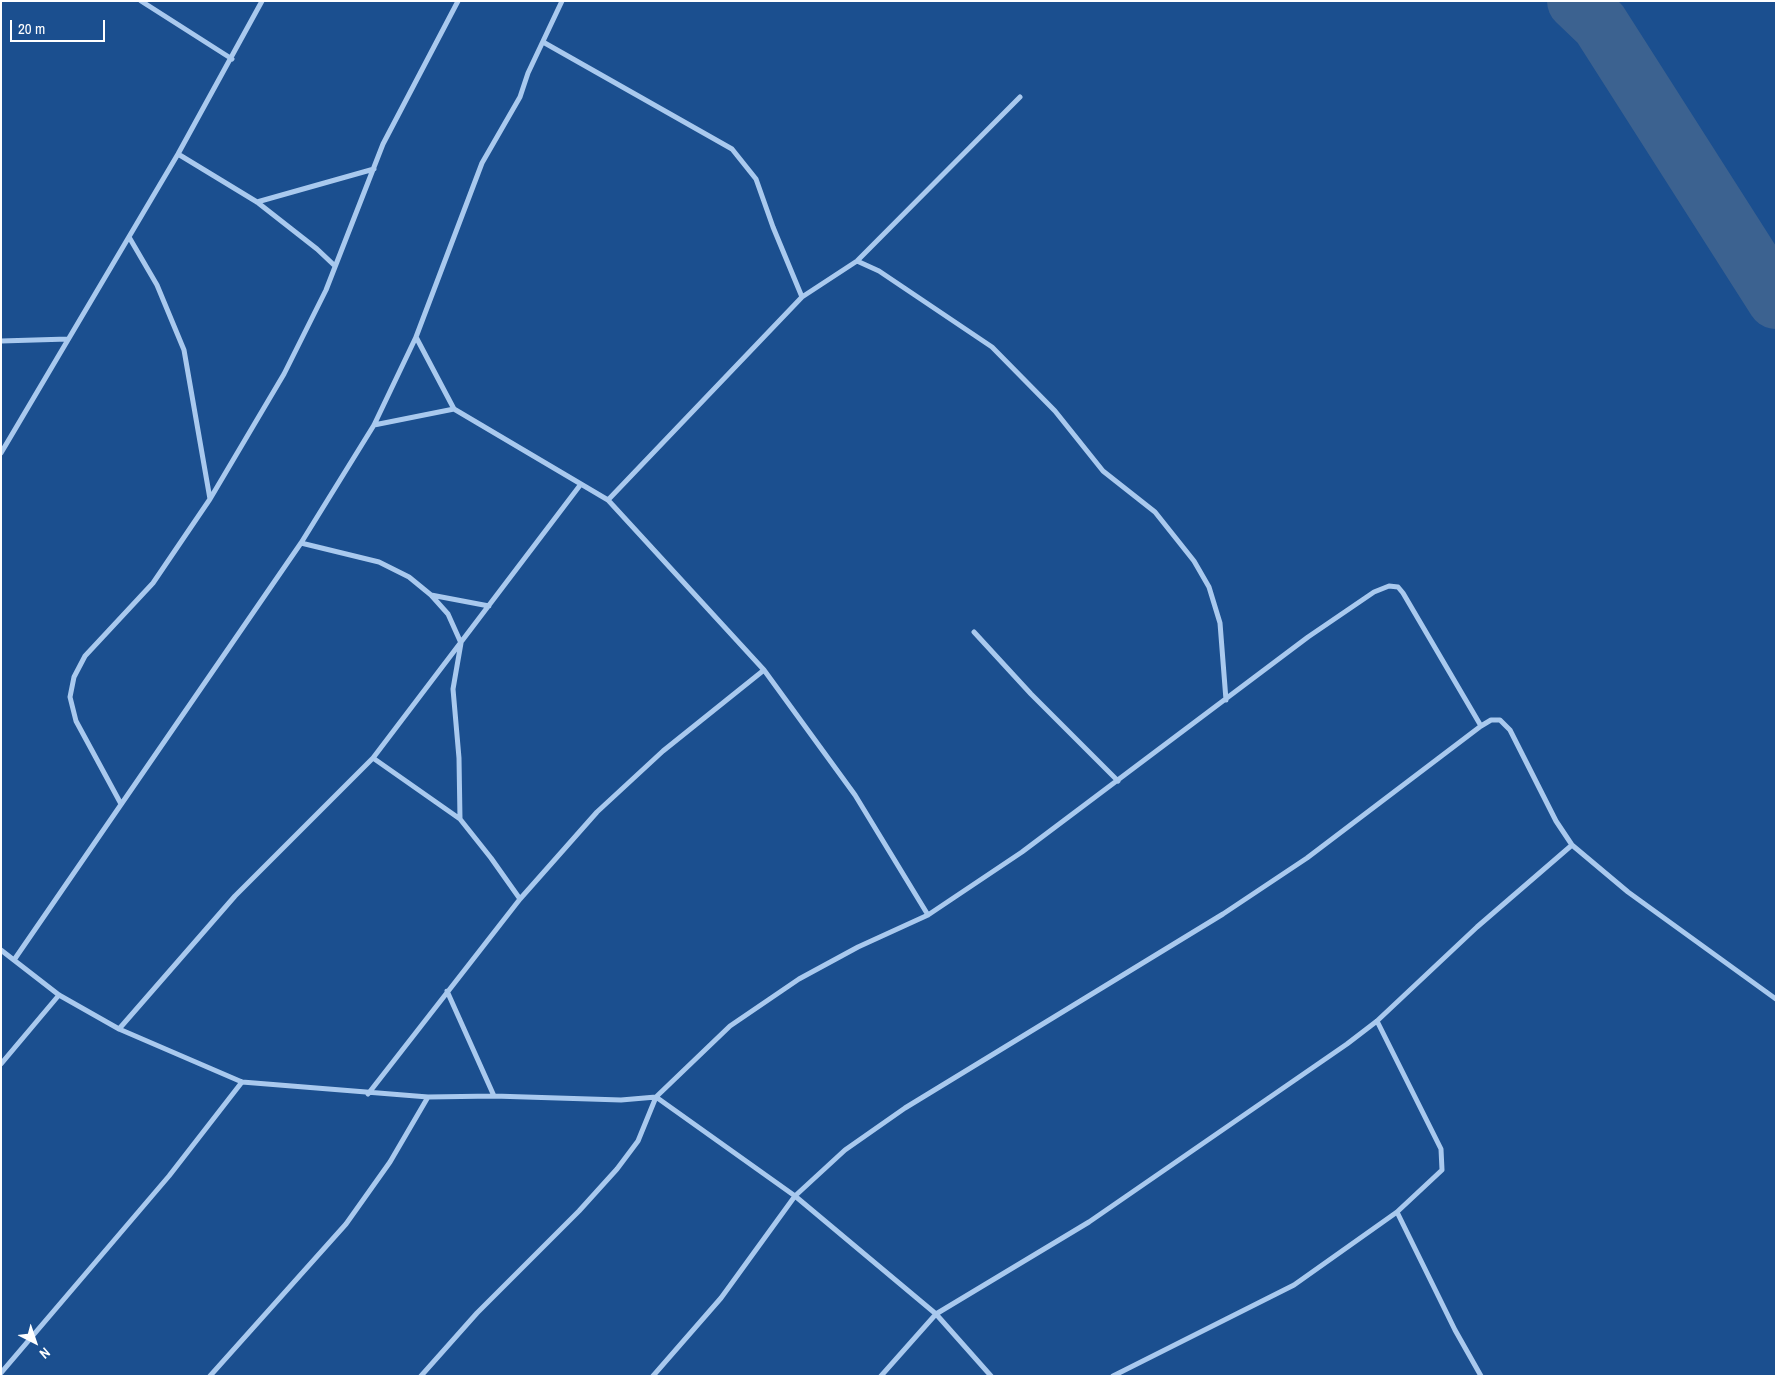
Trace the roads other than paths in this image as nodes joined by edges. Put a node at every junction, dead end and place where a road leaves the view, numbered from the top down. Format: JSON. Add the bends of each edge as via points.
{"nodes":[{"id":1,"x":140,"y":1,"type":"edge"},
{"id":2,"x":262,"y":1,"type":"edge"},
{"id":3,"x":458,"y":1,"type":"edge"},
{"id":4,"x":562,"y":1,"type":"edge"},
{"id":5,"x":543,"y":42,"type":"junction"},
{"id":6,"x":232,"y":59,"type":"junction"},
{"id":7,"x":1020,"y":97,"type":"dead end"},
{"id":8,"x":178,"y":154,"type":"junction"},
{"id":9,"x":374,"y":169,"type":"junction"},
{"id":10,"x":256,"y":202,"type":"junction"},
{"id":11,"x":128,"y":238,"type":"junction"},
{"id":12,"x":857,"y":261,"type":"junction"},
{"id":13,"x":335,"y":266,"type":"junction"},
{"id":14,"x":802,"y":297,"type":"junction"},
{"id":15,"x":416,"y":337,"type":"junction"},
{"id":16,"x":68,"y":339,"type":"junction"},
{"id":17,"x":1,"y":341,"type":"edge"},
{"id":18,"x":454,"y":409,"type":"junction"},
{"id":19,"x":374,"y":425,"type":"junction"},
{"id":20,"x":1,"y":453,"type":"edge"},
{"id":21,"x":581,"y":484,"type":"junction"},
{"id":22,"x":210,"y":500,"type":"junction"},
{"id":23,"x":608,"y":500,"type":"junction"},
{"id":24,"x":301,"y":543,"type":"junction"},
{"id":25,"x":431,"y":595,"type":"junction"},
{"id":26,"x":489,"y":606,"type":"junction"},
{"id":27,"x":974,"y":632,"type":"dead end"},
{"id":28,"x":461,"y":643,"type":"junction"},
{"id":29,"x":764,"y":670,"type":"junction"},
{"id":30,"x":1226,"y":700,"type":"junction"},
{"id":31,"x":1481,"y":726,"type":"junction"},
{"id":32,"x":373,"y":758,"type":"junction"},
{"id":33,"x":1118,"y":781,"type":"junction"},
{"id":34,"x":121,"y":804,"type":"junction"},
{"id":35,"x":460,"y":819,"type":"junction"},
{"id":36,"x":1572,"y":845,"type":"junction"},
{"id":37,"x":520,"y":899,"type":"junction"},
{"id":38,"x":928,"y":915,"type":"junction"},
{"id":39,"x":1,"y":950,"type":"edge"},
{"id":40,"x":14,"y":960,"type":"junction"},
{"id":41,"x":447,"y":991,"type":"junction"},
{"id":42,"x":59,"y":995,"type":"junction"},
{"id":43,"x":1776,"y":999,"type":"edge"},
{"id":44,"x":1377,"y":1021,"type":"junction"},
{"id":45,"x":119,"y":1029,"type":"junction"},
{"id":46,"x":1,"y":1064,"type":"edge"},
{"id":47,"x":242,"y":1082,"type":"junction"},
{"id":48,"x":368,"y":1094,"type":"junction"},
{"id":49,"x":494,"y":1096,"type":"junction"},
{"id":50,"x":428,"y":1097,"type":"junction"},
{"id":51,"x":656,"y":1098,"type":"junction"},
{"id":52,"x":795,"y":1196,"type":"junction"},
{"id":53,"x":1397,"y":1212,"type":"junction"},
{"id":54,"x":936,"y":1314,"type":"junction"},
{"id":55,"x":1,"y":1373,"type":"edge"},
{"id":56,"x":210,"y":1376,"type":"edge"},
{"id":57,"x":421,"y":1376,"type":"edge"},
{"id":58,"x":653,"y":1376,"type":"edge"},
{"id":59,"x":881,"y":1376,"type":"edge"},
{"id":60,"x":991,"y":1376,"type":"edge"},
{"id":61,"x":1113,"y":1376,"type":"edge"},
{"id":62,"x":1481,"y":1376,"type":"edge"}],
"edges":[{"from":1,"to":6,"type":"street"},
{"from":2,"to":6,"type":"street"},
{"from":3,"to":9,"type":"street","via":[[383,144]]},
{"from":4,"to":5,"type":"street"},
{"from":5,"to":14,"type":"street","via":[[732,149],[756,179],[772,227]]},
{"from":5,"to":15,"type":"street","via":[[520,97],[482,163]]},
{"from":6,"to":8,"type":"street"},
{"from":7,"to":12,"type":"street"},
{"from":8,"to":10,"type":"street"},
{"from":8,"to":11,"type":"street"},
{"from":9,"to":10,"type":"street"},
{"from":9,"to":13,"type":"street"},
{"from":10,"to":13,"type":"street","via":[[318,249]]},
{"from":11,"to":16,"type":"street"},
{"from":11,"to":22,"type":"street","via":[[157,285],[184,350]]},
{"from":12,"to":14,"type":"street"},
{"from":12,"to":30,"type":"street","via":[[879,271],[992,347],[1033,387],[1103,471],[1155,512],[1194,561],[1209,587],[1220,623]]},
{"from":13,"to":22,"type":"street","via":[[284,374]]},
{"from":14,"to":23,"type":"street"},
{"from":15,"to":18,"type":"street"},
{"from":15,"to":19,"type":"street"},
{"from":16,"to":17,"type":"street"},
{"from":16,"to":20,"type":"street"},
{"from":18,"to":19,"type":"street"},
{"from":18,"to":21,"type":"street"},
{"from":19,"to":24,"type":"street"},
{"from":21,"to":23,"type":"street"},
{"from":21,"to":26,"type":"street"},
{"from":22,"to":34,"type":"street","via":[[153,583],[86,656],[74,677],[70,697],[76,721]]},
{"from":23,"to":29,"type":"street"},
{"from":24,"to":25,"type":"street","via":[[379,562],[409,577]]},
{"from":24,"to":34,"type":"street"},
{"from":25,"to":26,"type":"street"},
{"from":25,"to":28,"type":"street","via":[[448,614]]},
{"from":26,"to":28,"type":"street"},
{"from":27,"to":33,"type":"street"},
{"from":28,"to":32,"type":"street"},
{"from":28,"to":35,"type":"street","via":[[453,689]]},
{"from":29,"to":37,"type":"street","via":[[663,751],[604,806]]},
{"from":29,"to":38,"type":"street","via":[[855,795]]},
{"from":30,"to":31,"type":"street","via":[[1308,637],[1374,592],[1389,586],[1398,587],[1403,593]]},
{"from":30,"to":33,"type":"street"},
{"from":31,"to":36,"type":"street","via":[[1491,720],[1500,720],[1510,730],[1556,821]]},
{"from":31,"to":52,"type":"street","via":[[1307,858],[1137,968],[905,1108],[845,1150]]},
{"from":32,"to":35,"type":"street"},
{"from":32,"to":45,"type":"street","via":[[235,896]]},
{"from":33,"to":38,"type":"street","via":[[1022,852]]},
{"from":34,"to":40,"type":"street"},
{"from":35,"to":37,"type":"street"},
{"from":36,"to":43,"type":"street","via":[[1628,892]]},
{"from":36,"to":44,"type":"street","via":[[1477,927]]},
{"from":37,"to":41,"type":"street"},
{"from":38,"to":51,"type":"street","via":[[799,979],[730,1026]]},
{"from":39,"to":40,"type":"street"},
{"from":40,"to":42,"type":"street"},
{"from":41,"to":48,"type":"street"},
{"from":41,"to":49,"type":"street"},
{"from":42,"to":45,"type":"street"},
{"from":42,"to":46,"type":"street"},
{"from":44,"to":53,"type":"street","via":[[1441,1149],[1442,1170]]},
{"from":44,"to":54,"type":"street","via":[[1089,1222]]},
{"from":45,"to":47,"type":"street"},
{"from":47,"to":48,"type":"street"},
{"from":47,"to":55,"type":"street","via":[[169,1176]]},
{"from":48,"to":50,"type":"street"},
{"from":49,"to":50,"type":"street"},
{"from":49,"to":51,"type":"street"},
{"from":50,"to":56,"type":"street","via":[[390,1162],[346,1224]]},
{"from":51,"to":52,"type":"street"},
{"from":51,"to":57,"type":"street","via":[[638,1141],[617,1169],[477,1313]]},
{"from":52,"to":54,"type":"street"},
{"from":52,"to":58,"type":"street","via":[[721,1298]]},
{"from":53,"to":61,"type":"street","via":[[1294,1285]]},
{"from":53,"to":62,"type":"street"},
{"from":54,"to":59,"type":"street"},
{"from":54,"to":60,"type":"street"}]}
